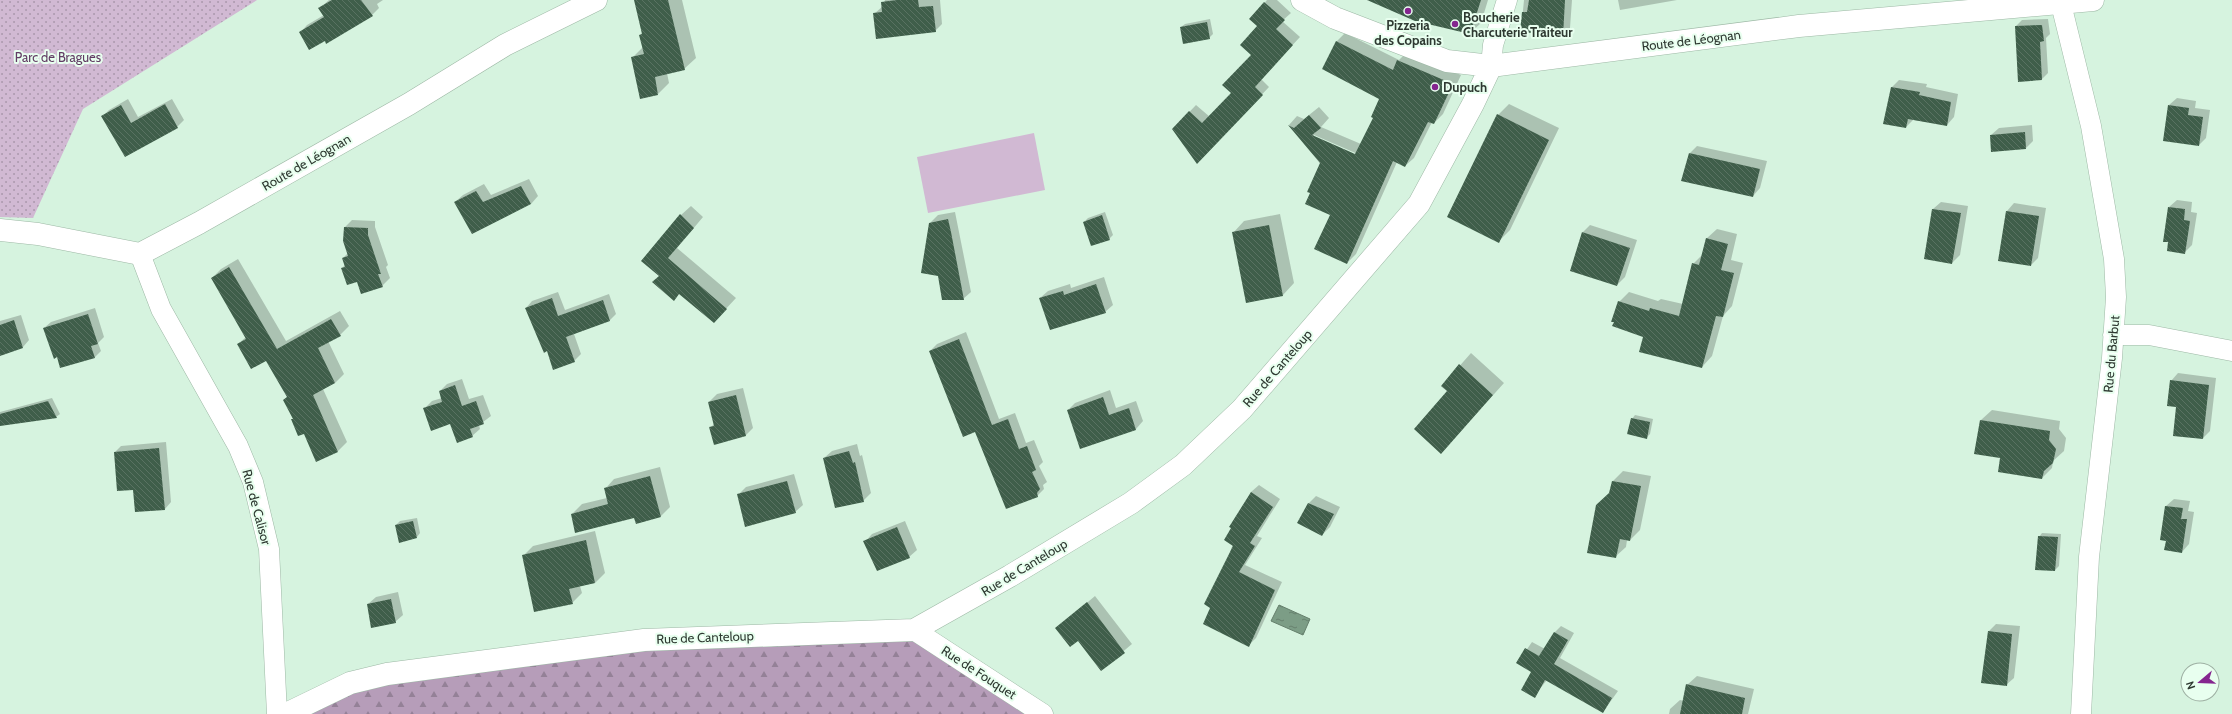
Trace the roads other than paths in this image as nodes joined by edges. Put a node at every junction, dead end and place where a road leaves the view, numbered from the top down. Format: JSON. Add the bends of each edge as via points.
{"nodes":[{"id":1,"x":596,"y":0,"type":"edge"},
{"id":2,"x":1302,"y":0,"type":"edge"},
{"id":3,"x":1507,"y":0,"type":"edge"},
{"id":4,"x":2093,"y":0,"type":"edge"},
{"id":5,"x":2059,"y":2,"type":"edge"},
{"id":6,"x":1491,"y":66,"type":"junction"},
{"id":7,"x":0,"y":230,"type":"edge"},
{"id":8,"x":140,"y":254,"type":"junction"},
{"id":9,"x":2113,"y":335,"type":"junction"},
{"id":10,"x":2232,"y":351,"type":"edge"},
{"id":11,"x":914,"y":630,"type":"junction"},
{"id":12,"x":277,"y":714,"type":"edge"},
{"id":13,"x":286,"y":714,"type":"edge"},
{"id":14,"x":1043,"y":714,"type":"edge"},
{"id":15,"x":2081,"y":714,"type":"edge"}],
"edges":[{"from":1,"to":8,"type":"street","name":"Route de Léognan","via":[[504,44],[409,104]]},
{"from":2,"to":6,"type":"street","name":"Route de Léognan","via":[[1335,18],[1447,61]]},
{"from":3,"to":6,"type":"street","name":"Rue de Canteloup","via":[[1493,45]]},
{"from":4,"to":5,"type":"street","name":"Route de Léognan"},
{"from":5,"to":6,"type":"street","name":"Route de Léognan","via":[[1799,26]]},
{"from":5,"to":9,"type":"street","name":"Rue du Barbut","via":[[2091,126],[2112,252],[2116,297]]},
{"from":6,"to":11,"type":"street","name":"Rue de Canteloup","via":[[1419,204],[1242,409],[1183,465],[1131,503]]},
{"from":7,"to":8,"type":"street","via":[[38,234]]},
{"from":8,"to":12,"type":"street","name":"Rue de Calisor","via":[[160,309],[238,446],[252,482],[269,549]]},
{"from":9,"to":10,"type":"street","via":[[2149,334]]},
{"from":9,"to":15,"type":"street","name":"Rue du Barbut","via":[[2089,557]]},
{"from":11,"to":13,"type":"street","name":"Rue de Canteloup","via":[[644,640],[402,672],[350,684]]},
{"from":11,"to":14,"type":"street","name":"Rue de Fouquet"}]}
